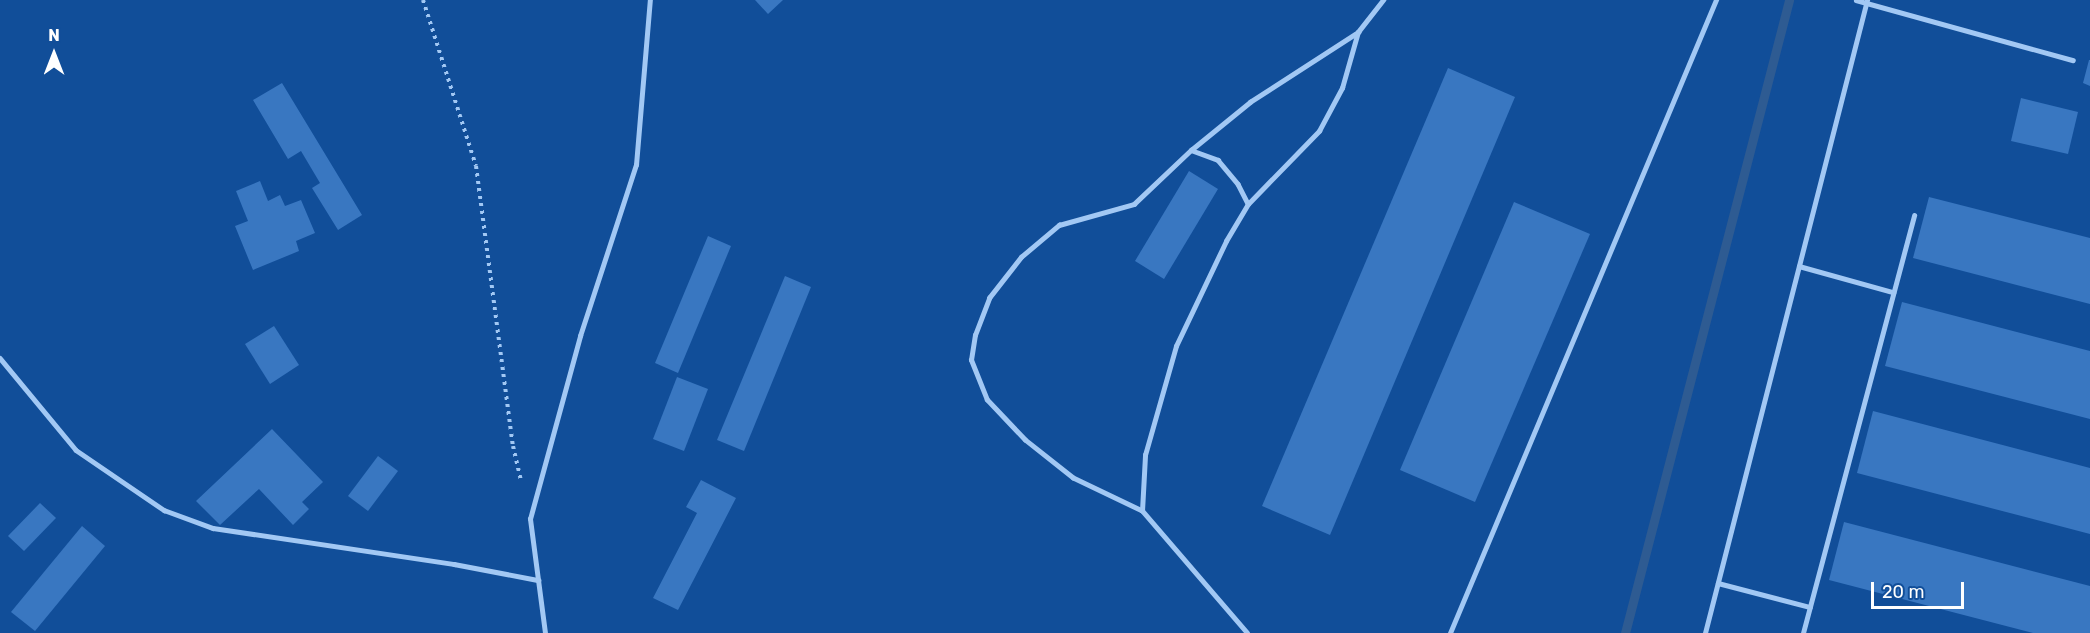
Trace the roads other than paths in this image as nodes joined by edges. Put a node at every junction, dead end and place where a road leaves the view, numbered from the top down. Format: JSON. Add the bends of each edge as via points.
{"nodes":[{"id":1,"x":650,"y":0,"type":"edge"},
{"id":2,"x":1383,"y":0,"type":"edge"},
{"id":3,"x":1716,"y":0,"type":"edge"},
{"id":4,"x":1856,"y":0,"type":"edge"},
{"id":5,"x":1866,"y":1,"type":"edge"},
{"id":6,"x":1358,"y":32,"type":"junction"},
{"id":7,"x":2073,"y":60,"type":"dead end"},
{"id":8,"x":1191,"y":150,"type":"junction"},
{"id":9,"x":1248,"y":204,"type":"junction"},
{"id":10,"x":1914,"y":215,"type":"dead end"},
{"id":11,"x":1799,"y":266,"type":"junction"},
{"id":12,"x":1893,"y":292,"type":"junction"},
{"id":13,"x":0,"y":358,"type":"edge"},
{"id":14,"x":1142,"y":511,"type":"junction"},
{"id":15,"x":538,"y":580,"type":"junction"},
{"id":16,"x":1718,"y":583,"type":"junction"},
{"id":17,"x":1810,"y":607,"type":"junction"},
{"id":18,"x":545,"y":633,"type":"edge"},
{"id":19,"x":1247,"y":633,"type":"edge"},
{"id":20,"x":1450,"y":633,"type":"edge"},
{"id":21,"x":1705,"y":633,"type":"edge"},
{"id":22,"x":1803,"y":633,"type":"edge"}],
"edges":[{"from":1,"to":15,"type":"lane","via":[[636,165],[580,336],[530,519]]},
{"from":2,"to":6,"type":"lane"},
{"from":3,"to":20,"type":"lane"},
{"from":4,"to":5,"type":"lane"},
{"from":5,"to":7,"type":"lane"},
{"from":5,"to":11,"type":"lane"},
{"from":6,"to":8,"type":"lane","via":[[1250,102]]},
{"from":6,"to":9,"type":"lane","via":[[1342,88],[1318,131]]},
{"from":8,"to":9,"type":"lane","via":[[1218,160],[1238,184]]},
{"from":8,"to":14,"type":"lane","via":[[1134,204],[1059,225],[1021,257],[989,298],[975,335],[971,360],[987,400],[1025,440],[1073,478]]},
{"from":9,"to":14,"type":"lane","via":[[1176,346],[1145,455]]},
{"from":10,"to":12,"type":"lane"},
{"from":11,"to":12,"type":"lane"},
{"from":11,"to":16,"type":"lane"},
{"from":12,"to":17,"type":"lane"},
{"from":13,"to":15,"type":"lane","via":[[76,450],[164,510],[213,528]]},
{"from":14,"to":19,"type":"lane"},
{"from":15,"to":18,"type":"lane"},
{"from":16,"to":17,"type":"lane"},
{"from":16,"to":21,"type":"lane"},
{"from":17,"to":22,"type":"lane"}]}
